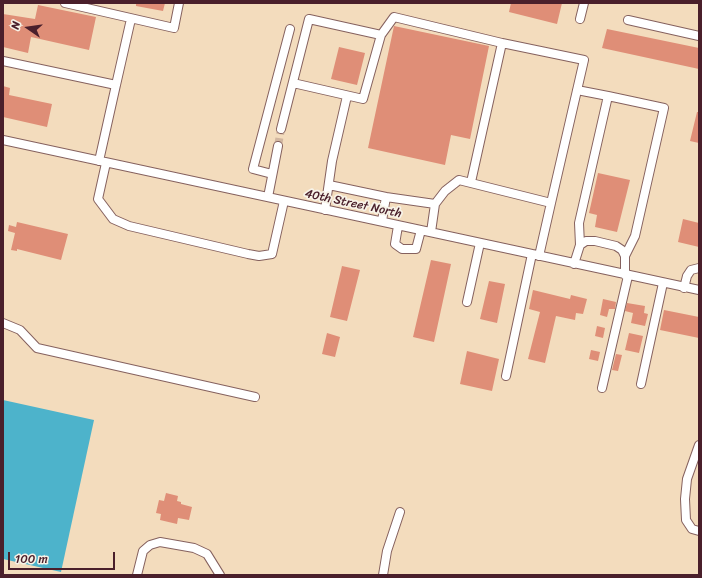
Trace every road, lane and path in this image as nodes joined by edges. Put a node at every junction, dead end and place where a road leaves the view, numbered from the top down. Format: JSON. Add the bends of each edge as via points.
{"nodes":[{"id":1,"x":179,"y":3,"type":"edge"},
{"id":2,"x":584,"y":3,"type":"edge"},
{"id":3,"x":70,"y":4,"type":"edge"},
{"id":4,"x":92,"y":6,"type":"edge"},
{"id":5,"x":131,"y":19,"type":"junction"},
{"id":6,"x":580,"y":19,"type":"dead end"},
{"id":7,"x":628,"y":20,"type":"dead end"},
{"id":8,"x":290,"y":29,"type":"dead end"},
{"id":9,"x":381,"y":35,"type":"junction"},
{"id":10,"x":699,"y":35,"type":"edge"},
{"id":11,"x":502,"y":43,"type":"junction"},
{"id":12,"x":3,"y":61,"type":"edge"},
{"id":13,"x":293,"y":83,"type":"junction"},
{"id":14,"x":116,"y":85,"type":"junction"},
{"id":15,"x":578,"y":90,"type":"junction"},
{"id":16,"x":347,"y":96,"type":"junction"},
{"id":17,"x":608,"y":96,"type":"junction"},
{"id":18,"x":281,"y":129,"type":"tunnel mouth"},
{"id":19,"x":3,"y":140,"type":"edge"},
{"id":20,"x":278,"y":146,"type":"tunnel mouth"},
{"id":21,"x":103,"y":162,"type":"junction"},
{"id":22,"x":272,"y":174,"type":"junction"},
{"id":23,"x":471,"y":182,"type":"junction"},
{"id":24,"x":329,"y":185,"type":"junction"},
{"id":25,"x":268,"y":197,"type":"junction"},
{"id":26,"x":386,"y":197,"type":"junction"},
{"id":27,"x":284,"y":201,"type":"junction"},
{"id":28,"x":551,"y":203,"type":"junction"},
{"id":29,"x":435,"y":204,"type":"junction"},
{"id":30,"x":325,"y":210,"type":"junction"},
{"id":31,"x":382,"y":221,"type":"junction"},
{"id":32,"x":398,"y":226,"type":"junction"},
{"id":33,"x":422,"y":230,"type":"junction"},
{"id":34,"x":431,"y":232,"type":"junction"},
{"id":35,"x":480,"y":243,"type":"junction"},
{"id":36,"x":580,"y":245,"type":"junction"},
{"id":37,"x":536,"y":255,"type":"junction"},
{"id":38,"x":625,"y":256,"type":"junction"},
{"id":39,"x":574,"y":264,"type":"junction"},
{"id":40,"x":699,"y":268,"type":"edge"},
{"id":41,"x":626,"y":275,"type":"junction"},
{"id":42,"x":663,"y":283,"type":"junction"},
{"id":43,"x":684,"y":288,"type":"junction"},
{"id":44,"x":699,"y":290,"type":"edge"},
{"id":45,"x":467,"y":302,"type":"dead end"},
{"id":46,"x":3,"y":323,"type":"edge"},
{"id":47,"x":506,"y":376,"type":"dead end"},
{"id":48,"x":641,"y":384,"type":"dead end"},
{"id":49,"x":602,"y":388,"type":"dead end"},
{"id":50,"x":255,"y":397,"type":"dead end"},
{"id":51,"x":699,"y":445,"type":"edge"},
{"id":52,"x":400,"y":512,"type":"dead end"},
{"id":53,"x":699,"y":531,"type":"edge"},
{"id":54,"x":137,"y":575,"type":"edge"},
{"id":55,"x":220,"y":575,"type":"edge"},
{"id":56,"x":383,"y":575,"type":"edge"}],
"edges":[{"from":1,"to":5,"type":"street","via":[[174,28]]},
{"from":2,"to":6,"type":"street"},
{"from":3,"to":4,"type":"street"},
{"from":4,"to":5,"type":"street"},
{"from":5,"to":14,"type":"street"},
{"from":7,"to":10,"type":"street"},
{"from":8,"to":22,"type":"street","via":[[254,169]]},
{"from":9,"to":11,"type":"street","via":[[394,17]]},
{"from":9,"to":13,"type":"street","via":[[309,19]]},
{"from":9,"to":16,"type":"street","via":[[363,99]]},
{"from":11,"to":15,"type":"street","via":[[584,60]]},
{"from":11,"to":23,"type":"street"},
{"from":12,"to":14,"type":"street"},
{"from":13,"to":16,"type":"street"},
{"from":13,"to":18,"type":"street"},
{"from":14,"to":21,"type":"street"},
{"from":15,"to":17,"type":"street"},
{"from":15,"to":28,"type":"street"},
{"from":16,"to":24,"type":"street"},
{"from":17,"to":36,"type":"street","via":[[579,223]]},
{"from":17,"to":38,"type":"street","via":[[664,108],[635,236]]},
{"from":19,"to":21,"type":"street","name":"40th Street North"},
{"from":20,"to":22,"type":"street"},
{"from":21,"to":25,"type":"street","name":"40th Street North"},
{"from":21,"to":27,"type":"street","via":[[98,199],[113,219],[129,226],[248,254],[272,254]]},
{"from":22,"to":25,"type":"street"},
{"from":23,"to":28,"type":"street"},
{"from":23,"to":29,"type":"street","via":[[459,180],[445,191]]},
{"from":24,"to":26,"type":"street"},
{"from":24,"to":30,"type":"street"},
{"from":25,"to":27,"type":"street","name":"40th Street North"},
{"from":26,"to":29,"type":"street"},
{"from":26,"to":31,"type":"street"},
{"from":27,"to":30,"type":"street","name":"40th Street North"},
{"from":28,"to":37,"type":"street"},
{"from":29,"to":34,"type":"street"},
{"from":30,"to":31,"type":"street","name":"40th Street North"},
{"from":31,"to":32,"type":"street","name":"40th Street North"},
{"from":32,"to":33,"type":"street","name":"40th Street North"},
{"from":32,"to":33,"type":"street","via":[[395,244],[402,249],[416,249]]},
{"from":33,"to":34,"type":"street","name":"40th Street North"},
{"from":34,"to":35,"type":"street","name":"40th Street North"},
{"from":35,"to":37,"type":"street","name":"40th Street North"},
{"from":35,"to":45,"type":"street"},
{"from":36,"to":38,"type":"street","via":[[586,241],[595,241],[616,246]]},
{"from":36,"to":39,"type":"street"},
{"from":37,"to":39,"type":"street","name":"40th Street North"},
{"from":37,"to":47,"type":"street"},
{"from":38,"to":41,"type":"street"},
{"from":39,"to":41,"type":"street","name":"40th Street North"},
{"from":40,"to":43,"type":"street","via":[[691,270]]},
{"from":41,"to":42,"type":"street","name":"40th Street North"},
{"from":41,"to":49,"type":"street"},
{"from":42,"to":43,"type":"street","name":"40th Street North"},
{"from":42,"to":48,"type":"street"},
{"from":43,"to":44,"type":"street","name":"40th Street North"},
{"from":46,"to":50,"type":"street","via":[[20,330],[37,348]]},
{"from":51,"to":53,"type":"street","via":[[687,479],[685,499],[686,520],[692,529]]},
{"from":52,"to":56,"type":"street","via":[[387,551]]},
{"from":54,"to":55,"type":"street","via":[[143,551],[150,545],[160,542],[194,548],[207,554]]}]}
